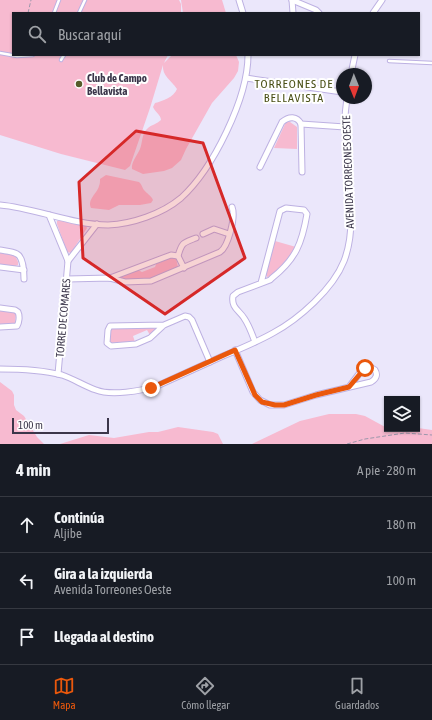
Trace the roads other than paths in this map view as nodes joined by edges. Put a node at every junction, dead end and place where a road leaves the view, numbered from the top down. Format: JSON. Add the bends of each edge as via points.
{"nodes":[{"id":1,"x":59,"y":0,"type":"edge"},
{"id":2,"x":85,"y":0,"type":"edge"},
{"id":3,"x":240,"y":0,"type":"edge"},
{"id":4,"x":292,"y":0,"type":"edge"},
{"id":5,"x":382,"y":0,"type":"edge"},
{"id":6,"x":54,"y":12,"type":"edge"},
{"id":7,"x":79,"y":12,"type":"edge"},
{"id":8,"x":244,"y":12,"type":"edge"},
{"id":9,"x":293,"y":12,"type":"edge"},
{"id":10,"x":318,"y":12,"type":"edge"},
{"id":11,"x":374,"y":12,"type":"edge"},
{"id":12,"x":0,"y":53,"type":"edge"},
{"id":13,"x":12,"y":55,"type":"edge"},
{"id":14,"x":63,"y":56,"type":"edge"},
{"id":15,"x":248,"y":56,"type":"edge"},
{"id":16,"x":355,"y":56,"type":"edge"},
{"id":17,"x":61,"y":60,"type":"dead end"},
{"id":18,"x":389,"y":61,"type":"dead end"},
{"id":19,"x":432,"y":63,"type":"edge"},
{"id":20,"x":352,"y":68,"type":"edge"},
{"id":21,"x":246,"y":78,"type":"junction"},
{"id":22,"x":336,"y":91,"type":"edge"},
{"id":23,"x":347,"y":104,"type":"edge"},
{"id":24,"x":301,"y":124,"type":"junction"},
{"id":25,"x":345,"y":127,"type":"junction"},
{"id":26,"x":260,"y":167,"type":"dead end"},
{"id":27,"x":302,"y":172,"type":"dead end"},
{"id":28,"x":0,"y":205,"type":"edge"},
{"id":29,"x":232,"y":207,"type":"dead end"},
{"id":30,"x":49,"y":215,"type":"junction"},
{"id":31,"x":97,"y":224,"type":"junction"},
{"id":32,"x":203,"y":234,"type":"dead end"},
{"id":33,"x":229,"y":234,"type":"junction"},
{"id":34,"x":196,"y":238,"type":"dead end"},
{"id":35,"x":0,"y":250,"type":"edge"},
{"id":36,"x":178,"y":256,"type":"junction"},
{"id":37,"x":68,"y":261,"type":"junction"},
{"id":38,"x":0,"y":267,"type":"edge"},
{"id":39,"x":184,"y":268,"type":"junction"},
{"id":40,"x":24,"y":270,"type":"junction"},
{"id":41,"x":67,"y":278,"type":"junction"},
{"id":42,"x":110,"y":278,"type":"junction"},
{"id":43,"x":24,"y":279,"type":"dead end"},
{"id":44,"x":261,"y":283,"type":"junction"},
{"id":45,"x":0,"y":308,"type":"edge"},
{"id":46,"x":164,"y":325,"type":"junction"},
{"id":47,"x":0,"y":327,"type":"edge"},
{"id":48,"x":255,"y":342,"type":"junction"},
{"id":49,"x":235,"y":350,"type":"junction"},
{"id":50,"x":210,"y":362,"type":"junction"},
{"id":51,"x":0,"y":369,"type":"edge"},
{"id":52,"x":58,"y":374,"type":"junction"},
{"id":53,"x":349,"y":387,"type":"junction"}],
"edges":[{"from":1,"to":6,"type":"lane"},
{"from":2,"to":7,"type":"lane"},
{"from":3,"to":8,"type":"street"},
{"from":4,"to":9,"type":"street"},
{"from":4,"to":10,"type":"street"},
{"from":5,"to":11,"type":"street"},
{"from":12,"to":13,"type":"lane"},
{"from":14,"to":17,"type":"lane"},
{"from":15,"to":21,"type":"street"},
{"from":16,"to":20,"type":"street"},
{"from":18,"to":19,"type":"lane"},
{"from":21,"to":22,"type":"street"},
{"from":21,"to":31,"type":"street","via":[[237,109],[220,144],[184,195],[169,206],[139,219],[116,224]]},
{"from":23,"to":25,"type":"street","name":"AVENIDA TORREONES OESTE"},
{"from":24,"to":25,"type":"street"},
{"from":24,"to":26,"type":"street","via":[[293,118],[287,118],[282,122]]},
{"from":24,"to":27,"type":"street"},
{"from":25,"to":48,"type":"street","name":"AVENIDA TORREONES OESTE","via":[[352,217],[344,260],[335,277],[307,309],[281,329]]},
{"from":28,"to":30,"type":"street"},
{"from":29,"to":33,"type":"street","via":[[234,215]]},
{"from":30,"to":31,"type":"street"},
{"from":30,"to":37,"type":"street","name":"TORRE DE COMARES"},
{"from":31,"to":37,"type":"street"},
{"from":32,"to":33,"type":"street","via":[[214,229]]},
{"from":33,"to":39,"type":"street","via":[[222,251]]},
{"from":34,"to":36,"type":"street","via":[[182,244]]},
{"from":35,"to":40,"type":"street","via":[[18,255]]},
{"from":36,"to":39,"type":"street"},
{"from":36,"to":42,"type":"street","via":[[171,255]]},
{"from":37,"to":41,"type":"street","name":"TORRE DE COMARES"},
{"from":38,"to":40,"type":"street"},
{"from":39,"to":42,"type":"street","via":[[151,281],[121,281]]},
{"from":40,"to":43,"type":"street"},
{"from":41,"to":42,"type":"street"},
{"from":41,"to":52,"type":"street","name":"TORRE DE COMARES"},
{"from":44,"to":44,"type":"street","via":[[275,276],[299,248],[306,216],[304,210],[286,208],[280,212]]},
{"from":44,"to":48,"type":"street","via":[[236,293],[233,298],[236,310],[244,318]]},
{"from":45,"to":47,"type":"street","via":[[15,310],[19,316],[16,326]]},
{"from":46,"to":46,"type":"street","via":[[110,326],[107,343],[111,346],[136,344],[150,338]]},
{"from":46,"to":50,"type":"street","via":[[183,316],[189,317]]},
{"from":48,"to":49,"type":"street","name":"AVENIDA TORREONES OESTE"},
{"from":49,"to":50,"type":"street","name":"AVENIDA TORREONES OESTE"},
{"from":49,"to":53,"type":"street","via":[[253,392],[260,400],[270,404],[284,405]]},
{"from":50,"to":52,"type":"street","name":"AVENIDA TORREONES OESTE","via":[[157,386],[139,391],[98,391]]},
{"from":51,"to":52,"type":"street","name":"AVENIDA TORREONES OESTE"},
{"from":53,"to":53,"type":"street","via":[[373,381],[376,376],[375,370],[365,368]]}]}
